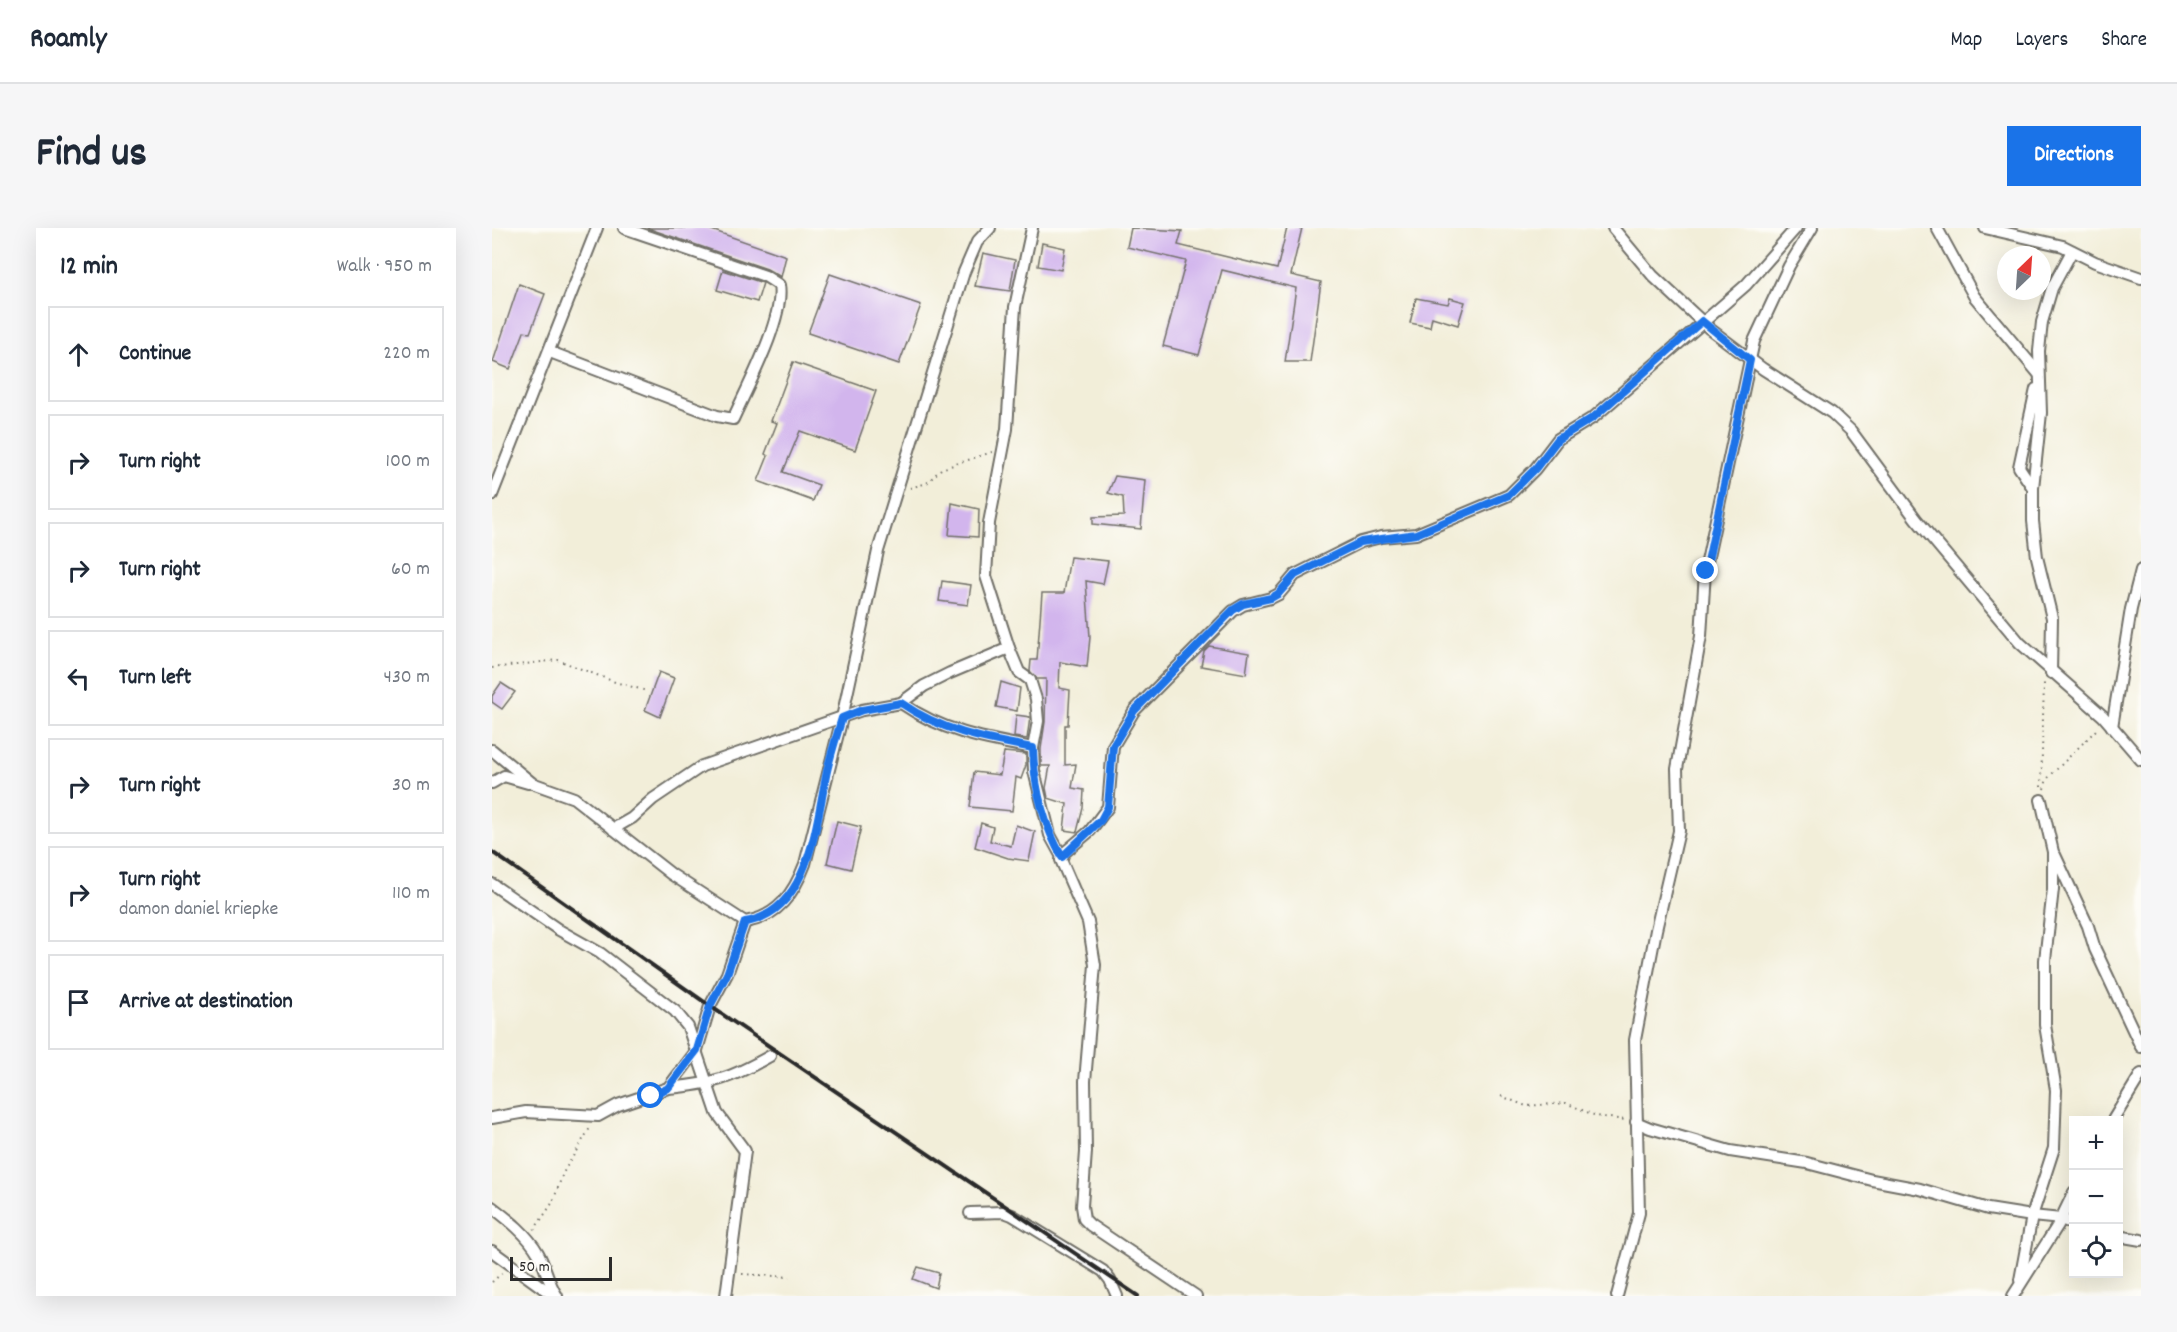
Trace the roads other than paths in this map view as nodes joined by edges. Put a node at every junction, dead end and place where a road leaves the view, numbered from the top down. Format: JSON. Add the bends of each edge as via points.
{"nodes":[{"id":1,"x":597,"y":228,"type":"edge"},
{"id":2,"x":624,"y":228,"type":"edge"},
{"id":3,"x":990,"y":228,"type":"edge"},
{"id":4,"x":1032,"y":228,"type":"edge"},
{"id":5,"x":1613,"y":228,"type":"edge"},
{"id":6,"x":1796,"y":228,"type":"edge"},
{"id":7,"x":1812,"y":228,"type":"edge"},
{"id":8,"x":1937,"y":228,"type":"edge"},
{"id":9,"x":1985,"y":228,"type":"edge"},
{"id":10,"x":2072,"y":251,"type":"junction"},
{"id":11,"x":2141,"y":278,"type":"edge"},
{"id":12,"x":1702,"y":321,"type":"junction"},
{"id":13,"x":550,"y":352,"type":"junction"},
{"id":14,"x":1750,"y":360,"type":"junction"},
{"id":15,"x":2040,"y":371,"type":"junction"},
{"id":16,"x":2033,"y":488,"type":"junction"},
{"id":17,"x":492,"y":495,"type":"edge"},
{"id":18,"x":2141,"y":570,"type":"edge"},
{"id":19,"x":1009,"y":648,"type":"junction"},
{"id":20,"x":2051,"y":673,"type":"junction"},
{"id":21,"x":901,"y":703,"type":"junction"},
{"id":22,"x":842,"y":718,"type":"junction"},
{"id":23,"x":2109,"y":723,"type":"junction"},
{"id":24,"x":1033,"y":748,"type":"junction"},
{"id":25,"x":492,"y":750,"type":"edge"},
{"id":26,"x":2141,"y":760,"type":"edge"},
{"id":27,"x":492,"y":783,"type":"edge"},
{"id":28,"x":532,"y":783,"type":"junction"},
{"id":29,"x":2041,"y":800,"type":"road end"},
{"id":30,"x":613,"y":829,"type":"junction"},
{"id":31,"x":2053,"y":852,"type":"junction"},
{"id":32,"x":1062,"y":857,"type":"junction"},
{"id":33,"x":492,"y":884,"type":"edge"},
{"id":34,"x":745,"y":922,"type":"junction"},
{"id":35,"x":2141,"y":1047,"type":"edge"},
{"id":36,"x":697,"y":1050,"type":"junction"},
{"id":37,"x":770,"y":1056,"type":"dead end"},
{"id":38,"x":2141,"y":1074,"type":"edge"},
{"id":39,"x":709,"y":1083,"type":"junction"},
{"id":40,"x":668,"y":1088,"type":"junction"},
{"id":41,"x":2115,"y":1116,"type":"edge"},
{"id":42,"x":492,"y":1118,"type":"edge"},
{"id":43,"x":1636,"y":1122,"type":"junction"},
{"id":44,"x":2069,"y":1201,"type":"edge"},
{"id":45,"x":492,"y":1207,"type":"edge"},
{"id":46,"x":970,"y":1214,"type":"dead end"},
{"id":47,"x":2032,"y":1216,"type":"junction"},
{"id":48,"x":2061,"y":1219,"type":"junction"},
{"id":49,"x":2069,"y":1222,"type":"edge"},
{"id":50,"x":2123,"y":1237,"type":"edge"},
{"id":51,"x":2141,"y":1240,"type":"edge"},
{"id":52,"x":492,"y":1251,"type":"edge"},
{"id":53,"x":2019,"y":1285,"type":"junction"},
{"id":54,"x":555,"y":1296,"type":"edge"},
{"id":55,"x":726,"y":1296,"type":"edge"},
{"id":56,"x":1117,"y":1296,"type":"edge"},
{"id":57,"x":1196,"y":1296,"type":"edge"},
{"id":58,"x":1617,"y":1296,"type":"edge"},
{"id":59,"x":2013,"y":1296,"type":"edge"}],
"edges":[{"from":1,"to":13,"type":"street"},
{"from":2,"to":13,"type":"street","via":[[765,276],[779,285],[782,298],[733,419]]},
{"from":3,"to":22,"type":"street","via":[[977,242],[964,272],[878,551]]},
{"from":4,"to":19,"type":"street","via":[[1015,307],[1007,429],[989,523],[986,576]]},
{"from":5,"to":12,"type":"street","via":[[1653,276]]},
{"from":6,"to":12,"type":"street","via":[[1746,285]]},
{"from":7,"to":14,"type":"street","via":[[1754,341]]},
{"from":8,"to":15,"type":"street","via":[[1974,296]]},
{"from":9,"to":10,"type":"street"},
{"from":10,"to":11,"type":"street"},
{"from":10,"to":15,"type":"street","via":[[2052,288],[2042,322]]},
{"from":12,"to":14,"type":"street"},
{"from":12,"to":32,"type":"street","via":[[1594,417],[1558,439],[1509,495],[1416,534],[1361,542],[1295,575],[1271,598],[1233,610],[1134,711],[1113,746],[1108,807],[1101,820]]},
{"from":13,"to":17,"type":"street"},
{"from":14,"to":20,"type":"street","via":[[1832,413],[1851,431],[1916,519],[2020,643]]},
{"from":14,"to":43,"type":"street","via":[[1706,571],[1701,636],[1677,769],[1679,831],[1635,1040]]},
{"from":15,"to":16,"type":"street","via":[[2041,413]]},
{"from":15,"to":16,"type":"street","via":[[2019,467]]},
{"from":16,"to":20,"type":"street","via":[[2037,557],[2052,618]]},
{"from":18,"to":23,"type":"street"},
{"from":19,"to":21,"type":"street","via":[[942,677]]},
{"from":19,"to":24,"type":"street","via":[[1019,672],[1030,680],[1036,699],[1038,721]]},
{"from":20,"to":23,"type":"street"},
{"from":21,"to":22,"type":"street"},
{"from":21,"to":24,"type":"street","via":[[926,720],[951,730]]},
{"from":22,"to":30,"type":"street","via":[[702,766]]},
{"from":22,"to":34,"type":"street","via":[[814,835],[797,884],[774,912]]},
{"from":23,"to":26,"type":"street"},
{"from":24,"to":32,"type":"street","via":[[1043,815]]},
{"from":25,"to":28,"type":"street"},
{"from":27,"to":28,"type":"street","via":[[504,777]]},
{"from":28,"to":30,"type":"street","via":[[574,798]]},
{"from":29,"to":31,"type":"street"},
{"from":30,"to":34,"type":"street","via":[[671,874]]},
{"from":31,"to":35,"type":"street"},
{"from":31,"to":47,"type":"street","via":[[2045,960],[2045,1025],[2056,1090],[2054,1148]]},
{"from":32,"to":57,"type":"street","via":[[1088,922],[1095,965],[1085,1081],[1082,1212],[1090,1225]]},
{"from":33,"to":36,"type":"street","via":[[646,986],[688,1027]]},
{"from":34,"to":36,"type":"street","via":[[727,974],[710,1006]]},
{"from":36,"to":39,"type":"street"},
{"from":36,"to":40,"type":"street"},
{"from":37,"to":39,"type":"street","via":[[732,1077]]},
{"from":38,"to":41,"type":"street"},
{"from":39,"to":40,"type":"street"},
{"from":39,"to":55,"type":"street","via":[[717,1113],[745,1151]]},
{"from":40,"to":42,"type":"street","via":[[598,1116],[526,1112]]},
{"from":43,"to":47,"type":"street","via":[[1731,1151],[1807,1163],[1988,1209]]},
{"from":43,"to":58,"type":"street","via":[[1639,1213]]},
{"from":44,"to":48,"type":"street"},
{"from":45,"to":54,"type":"street","via":[[538,1253]]},
{"from":46,"to":56,"type":"street","via":[[1004,1212],[1025,1221],[1103,1272]]},
{"from":47,"to":48,"type":"street"},
{"from":47,"to":53,"type":"street"},
{"from":48,"to":49,"type":"street"},
{"from":48,"to":53,"type":"street"},
{"from":50,"to":51,"type":"street"},
{"from":52,"to":54,"type":"street"},
{"from":53,"to":59,"type":"street"}]}
